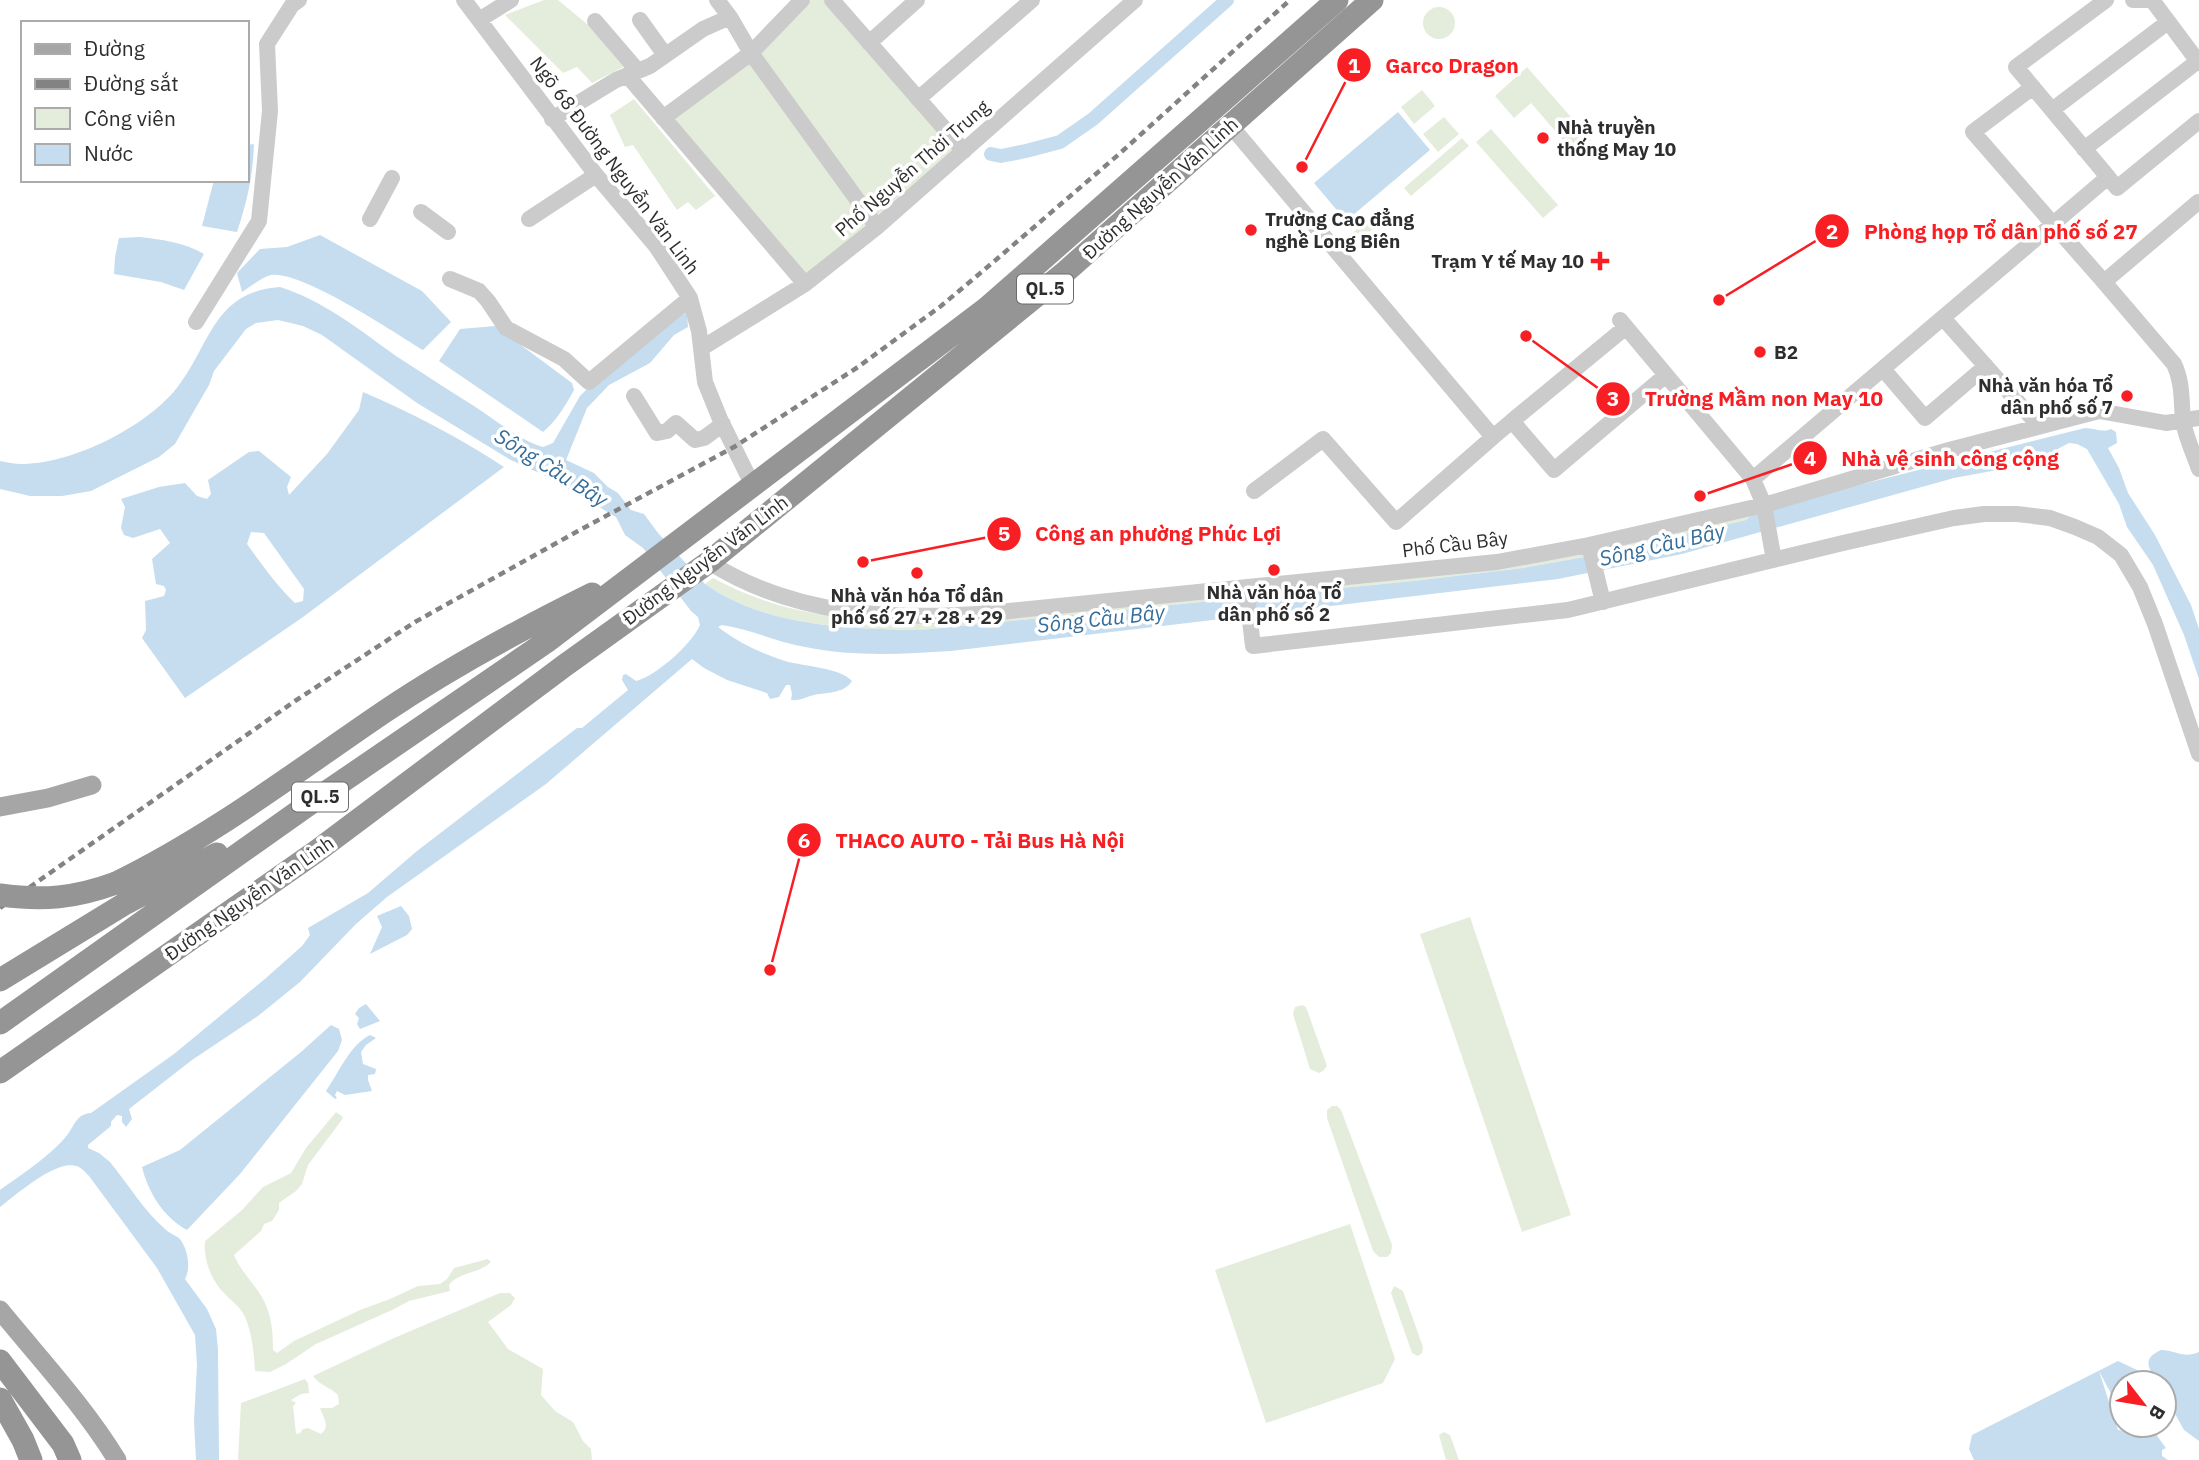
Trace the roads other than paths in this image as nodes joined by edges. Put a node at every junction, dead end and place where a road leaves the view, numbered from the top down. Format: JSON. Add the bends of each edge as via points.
{"nodes":[{"id":1,"x":299,"y":0,"type":"edge"},
{"id":2,"x":464,"y":0,"type":"edge"},
{"id":3,"x":510,"y":0,"type":"edge"},
{"id":4,"x":832,"y":0,"type":"edge"},
{"id":5,"x":918,"y":0,"type":"edge"},
{"id":6,"x":1032,"y":0,"type":"edge"},
{"id":7,"x":1135,"y":0,"type":"edge"},
{"id":8,"x":1336,"y":0,"type":"edge"},
{"id":9,"x":2106,"y":0,"type":"edge"},
{"id":10,"x":2133,"y":0,"type":"edge"},
{"id":11,"x":2145,"y":0,"type":"edge"},
{"id":12,"x":2152,"y":0,"type":"edge"},
{"id":13,"x":795,"y":2,"type":"edge"},
{"id":14,"x":1362,"y":3,"type":"edge"},
{"id":15,"x":727,"y":6,"type":"edge"},
{"id":16,"x":479,"y":20,"type":"junction"},
{"id":17,"x":640,"y":20,"type":"dead end"},
{"id":18,"x":595,"y":22,"type":"dead end"},
{"id":19,"x":2168,"y":22,"type":"junction"},
{"id":20,"x":869,"y":43,"type":"junction"},
{"id":21,"x":751,"y":53,"type":"junction"},
{"id":22,"x":665,"y":55,"type":"junction"},
{"id":23,"x":2198,"y":62,"type":"edge"},
{"id":24,"x":633,"y":73,"type":"junction"},
{"id":25,"x":2033,"y":87,"type":"junction"},
{"id":26,"x":918,"y":99,"type":"junction"},
{"id":27,"x":2052,"y":110,"type":"junction"},
{"id":28,"x":552,"y":118,"type":"junction"},
{"id":29,"x":663,"y":118,"type":"junction"},
{"id":30,"x":2199,"y":121,"type":"edge"},
{"id":31,"x":1230,"y":125,"type":"junction"},
{"id":32,"x":2084,"y":149,"type":"junction"},
{"id":33,"x":964,"y":152,"type":"junction"},
{"id":34,"x":596,"y":175,"type":"junction"},
{"id":35,"x":2108,"y":177,"type":"junction"},
{"id":36,"x":392,"y":178,"type":"dead end"},
{"id":37,"x":2199,"y":204,"type":"edge"},
{"id":38,"x":421,"y":212,"type":"dead end"},
{"id":39,"x":369,"y":219,"type":"dead end"},
{"id":40,"x":529,"y":219,"type":"dead end"},
{"id":41,"x":2053,"y":224,"type":"junction"},
{"id":42,"x":877,"y":227,"type":"junction"},
{"id":43,"x":448,"y":232,"type":"dead end"},
{"id":44,"x":450,"y":279,"type":"dead end"},
{"id":45,"x":2104,"y":282,"type":"junction"},
{"id":46,"x":805,"y":284,"type":"junction"},
{"id":47,"x":690,"y":298,"type":"junction"},
{"id":48,"x":1943,"y":318,"type":"junction"},
{"id":49,"x":196,"y":322,"type":"dead end"},
{"id":50,"x":702,"y":348,"type":"junction"},
{"id":51,"x":1986,"y":366,"type":"junction"},
{"id":52,"x":1883,"y":369,"type":"junction"},
{"id":53,"x":1666,"y":375,"type":"junction"},
{"id":54,"x":634,"y":396,"type":"dead end"},
{"id":55,"x":2191,"y":420,"type":"edge"},
{"id":56,"x":1512,"y":421,"type":"junction"},
{"id":57,"x":723,"y":424,"type":"junction"},
{"id":58,"x":2039,"y":426,"type":"junction"},
{"id":59,"x":1493,"y":437,"type":"junction"},
{"id":60,"x":2199,"y":469,"type":"edge"},
{"id":61,"x":1753,"y":479,"type":"junction"},
{"id":62,"x":752,"y":484,"type":"junction"},
{"id":63,"x":1254,"y":491,"type":"dead end"},
{"id":64,"x":1764,"y":505,"type":"junction"},
{"id":65,"x":1589,"y":545,"type":"junction"},
{"id":66,"x":1774,"y":560,"type":"junction"},
{"id":67,"x":708,"y":562,"type":"junction"},
{"id":68,"x":639,"y":570,"type":"junction"},
{"id":69,"x":1246,"y":587,"type":"junction"},
{"id":70,"x":1603,"y":602,"type":"junction"},
{"id":71,"x":2199,"y":754,"type":"edge"},
{"id":72,"x":92,"y":785,"type":"dead end"},
{"id":73,"x":312,"y":802,"type":"junction"},
{"id":74,"x":0,"y":807,"type":"edge"},
{"id":75,"x":0,"y":895,"type":"edge"},
{"id":76,"x":0,"y":979,"type":"edge"},
{"id":77,"x":0,"y":1023,"type":"edge"},
{"id":78,"x":0,"y":1072,"type":"edge"},
{"id":79,"x":0,"y":1310,"type":"edge"},
{"id":80,"x":0,"y":1362,"type":"edge"},
{"id":81,"x":0,"y":1399,"type":"edge"},
{"id":82,"x":31,"y":1460,"type":"edge"},
{"id":83,"x":70,"y":1460,"type":"edge"},
{"id":84,"x":117,"y":1460,"type":"edge"}],
"edges":[{"from":1,"to":49,"type":"street","via":[[267,44],[270,111],[259,221]]},
{"from":2,"to":16,"type":"street","name":"Ngõ 68 Đường Nguyễn Văn Linh"},
{"from":3,"to":16,"type":"street"},
{"from":4,"to":20,"type":"street"},
{"from":5,"to":20,"type":"street"},
{"from":6,"to":26,"type":"street"},
{"from":7,"to":33,"type":"street","name":"Phố Nguyễn Thời Trung"},
{"from":8,"to":62,"type":"highway","name":"Đường Nguyễn Văn Linh","number":"QL.5","via":[[987,307]]},
{"from":9,"to":25,"type":"street","via":[[2016,66]]},
{"from":10,"to":11,"type":"street"},
{"from":12,"to":19,"type":"street"},
{"from":13,"to":21,"type":"street"},
{"from":14,"to":31,"type":"highway","name":"Đường Nguyễn Văn Linh","number":"QL.5"},
{"from":15,"to":21,"type":"street"},
{"from":15,"to":22,"type":"street"},
{"from":16,"to":28,"type":"street","name":"Ngõ 68 Đường Nguyễn Văn Linh"},
{"from":17,"to":22,"type":"street"},
{"from":18,"to":24,"type":"street"},
{"from":19,"to":23,"type":"street"},
{"from":19,"to":27,"type":"street"},
{"from":20,"to":26,"type":"street"},
{"from":21,"to":29,"type":"street"},
{"from":21,"to":42,"type":"street"},
{"from":22,"to":24,"type":"street"},
{"from":23,"to":32,"type":"street"},
{"from":24,"to":28,"type":"street"},
{"from":24,"to":29,"type":"street"},
{"from":25,"to":27,"type":"street"},
{"from":25,"to":41,"type":"street","via":[[1973,132]]},
{"from":26,"to":33,"type":"street"},
{"from":27,"to":32,"type":"street"},
{"from":28,"to":34,"type":"street","name":"Ngõ 68 Đường Nguyễn Văn Linh"},
{"from":29,"to":46,"type":"street"},
{"from":30,"to":35,"type":"street","via":[[2117,188]]},
{"from":31,"to":59,"type":"street"},
{"from":31,"to":67,"type":"highway","name":"Đường Nguyễn Văn Linh","number":"QL.5","via":[[1063,274]]},
{"from":32,"to":35,"type":"street"},
{"from":33,"to":42,"type":"street","name":"Phố Nguyễn Thời Trung"},
{"from":34,"to":40,"type":"street"},
{"from":34,"to":47,"type":"street","name":"Ngõ 68 Đường Nguyễn Văn Linh","via":[[656,246]]},
{"from":35,"to":41,"type":"street"},
{"from":36,"to":39,"type":"street"},
{"from":37,"to":45,"type":"street"},
{"from":38,"to":43,"type":"street"},
{"from":41,"to":45,"type":"street"},
{"from":41,"to":48,"type":"street"},
{"from":42,"to":46,"type":"street","name":"Phố Nguyễn Thời Trung"},
{"from":44,"to":47,"type":"street","via":[[478,291],[506,328],[565,359],[589,382]]},
{"from":45,"to":55,"type":"street","via":[[2174,364]]},
{"from":46,"to":50,"type":"street","name":"Phố Nguyễn Thời Trung"},
{"from":47,"to":50,"type":"street","name":"Ngõ 68 Đường Nguyễn Văn Linh"},
{"from":48,"to":51,"type":"street"},
{"from":48,"to":52,"type":"street"},
{"from":50,"to":57,"type":"street","name":"Ngõ 68 Đường Nguyễn Văn Linh","via":[[705,382]]},
{"from":51,"to":52,"type":"street","via":[[1925,418]]},
{"from":51,"to":58,"type":"street"},
{"from":52,"to":61,"type":"street"},
{"from":53,"to":56,"type":"street","via":[[1554,470]]},
{"from":53,"to":56,"type":"street","via":[[1623,324]]},
{"from":53,"to":61,"type":"street"},
{"from":54,"to":57,"type":"street","via":[[657,433],[676,423],[695,440]]},
{"from":55,"to":58,"type":"street","name":"Phố Cầu Bây","via":[[2144,420],[2099,411]]},
{"from":55,"to":60,"type":"street"},
{"from":56,"to":59,"type":"street"},
{"from":57,"to":62,"type":"street","name":"Ngõ 68 Đường Nguyễn Văn Linh"},
{"from":58,"to":64,"type":"street","name":"Phố Cầu Bây"},
{"from":59,"to":63,"type":"street","via":[[1396,522],[1322,439]]},
{"from":61,"to":64,"type":"street"},
{"from":62,"to":68,"type":"highway","name":"Đường Nguyễn Văn Linh","number":"QL.5"},
{"from":64,"to":65,"type":"street","name":"Phố Cầu Bây"},
{"from":64,"to":66,"type":"street"},
{"from":65,"to":69,"type":"street","name":"Phố Cầu Bây","via":[[1497,562]]},
{"from":65,"to":70,"type":"street"},
{"from":66,"to":70,"type":"street"},
{"from":66,"to":71,"type":"street","via":[[1984,514],[2050,518],[2098,537],[2120,555],[2140,587]]},
{"from":67,"to":69,"type":"street","name":"Phố Cầu Bây","via":[[783,597],[892,615],[989,613]]},
{"from":67,"to":78,"type":"highway","name":"Đường Nguyễn Văn Linh","number":"QL.5","via":[[317,851]]},
{"from":68,"to":73,"type":"highway","name":"Đường Nguyễn Văn Linh","number":"QL.5","via":[[546,642]]},
{"from":68,"to":75,"type":"highway","bridge":true,"via":[[510,635],[142,870],[70,897]]},
{"from":69,"to":70,"type":"street","via":[[1253,646]]},
{"from":72,"to":74,"type":"main road"},
{"from":73,"to":76,"type":"highway","via":[[125,903]]},
{"from":73,"to":77,"type":"highway","name":"Đường Nguyễn Văn Linh","number":"QL.5"},
{"from":79,"to":84,"type":"main road","via":[[66,1388]]},
{"from":80,"to":83,"type":"highway","via":[[63,1444]]},
{"from":81,"to":82,"type":"highway"}]}
